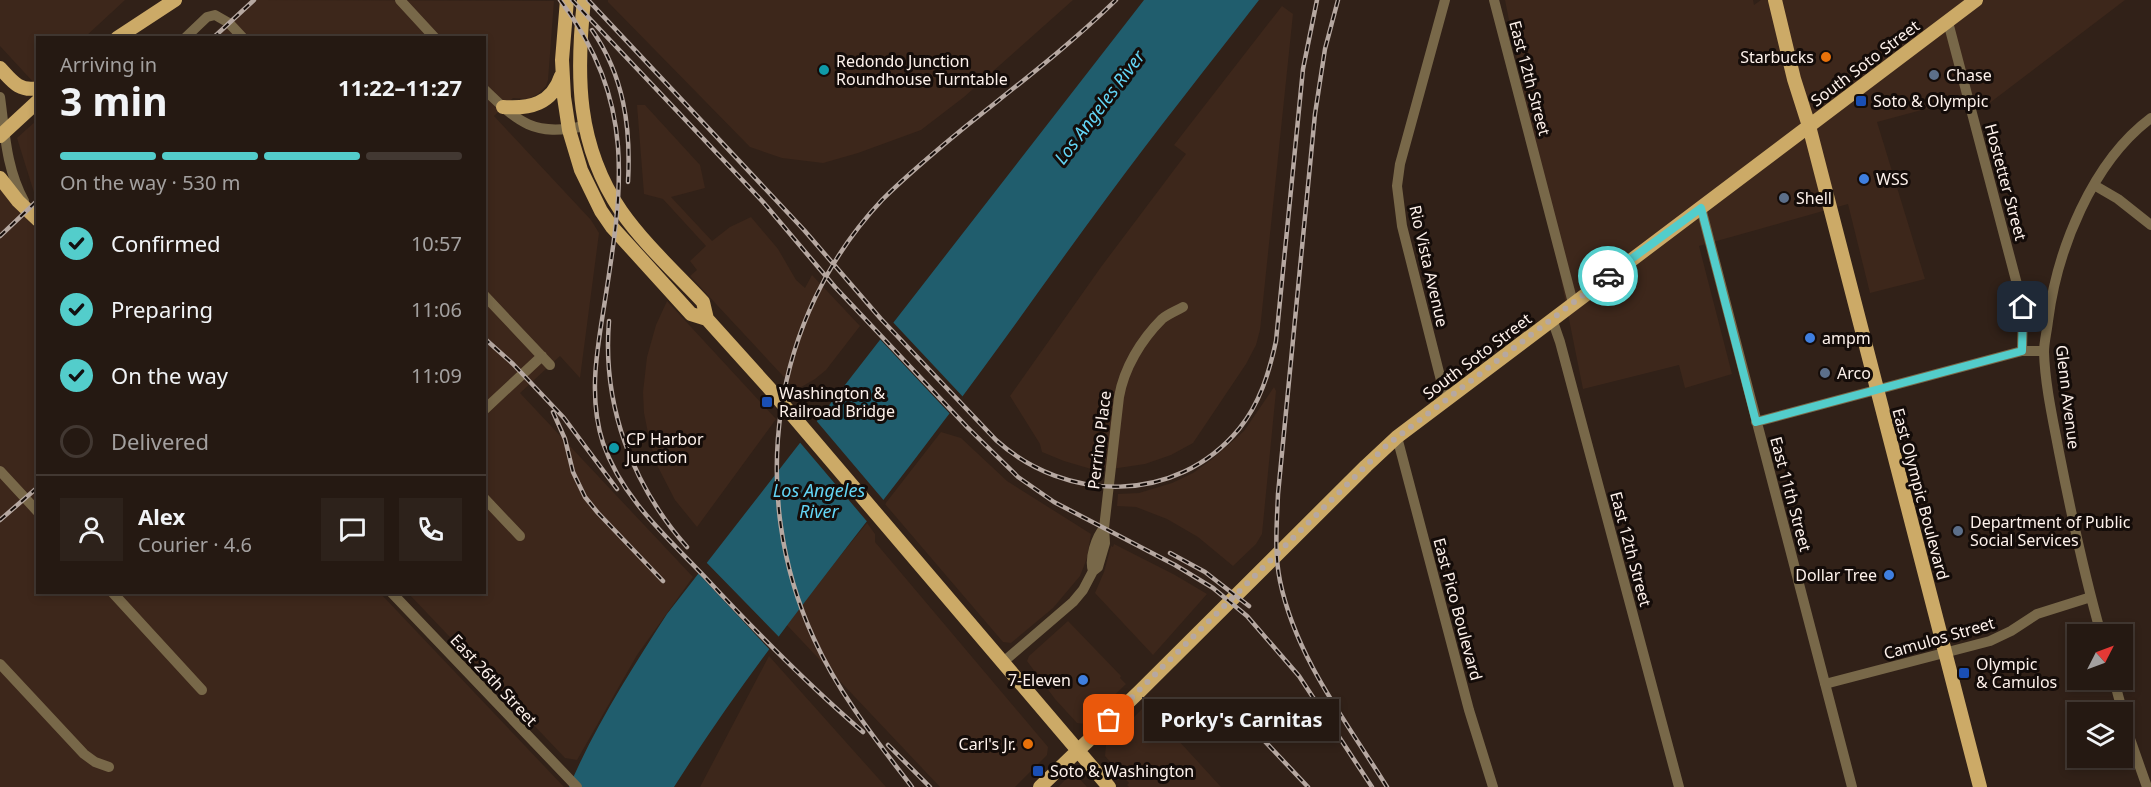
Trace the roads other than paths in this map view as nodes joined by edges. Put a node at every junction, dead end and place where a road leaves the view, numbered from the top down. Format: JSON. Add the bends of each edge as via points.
{"nodes":[{"id":1,"x":175,"y":0,"type":"edge"},
{"id":2,"x":400,"y":0,"type":"edge"},
{"id":3,"x":567,"y":0,"type":"edge"},
{"id":4,"x":584,"y":0,"type":"edge"},
{"id":5,"x":1445,"y":0,"type":"edge"},
{"id":6,"x":1494,"y":0,"type":"edge"},
{"id":7,"x":1775,"y":0,"type":"edge"},
{"id":8,"x":1976,"y":0,"type":"edge"},
{"id":9,"x":1948,"y":22,"type":"junction"},
{"id":10,"x":120,"y":36,"type":"edge"},
{"id":11,"x":187,"y":36,"type":"edge"},
{"id":12,"x":241,"y":36,"type":"edge"},
{"id":13,"x":433,"y":36,"type":"edge"},
{"id":14,"x":0,"y":68,"type":"edge"},
{"id":15,"x":562,"y":75,"type":"junction"},
{"id":16,"x":36,"y":88,"type":"edge"},
{"id":17,"x":486,"y":91,"type":"edge"},
{"id":18,"x":0,"y":97,"type":"edge"},
{"id":19,"x":36,"y":103,"type":"edge"},
{"id":20,"x":503,"y":107,"type":"junction"},
{"id":21,"x":2151,"y":118,"type":"edge"},
{"id":22,"x":584,"y":126,"type":"junction"},
{"id":23,"x":1809,"y":126,"type":"junction"},
{"id":24,"x":569,"y":130,"type":"junction"},
{"id":25,"x":2,"y":134,"type":"edge"},
{"id":26,"x":0,"y":178,"type":"edge"},
{"id":27,"x":2094,"y":185,"type":"junction"},
{"id":28,"x":1701,"y":208,"type":"junction"},
{"id":29,"x":36,"y":218,"type":"edge"},
{"id":30,"x":36,"y":218,"type":"edge"},
{"id":31,"x":2151,"y":225,"type":"edge"},
{"id":32,"x":486,"y":296,"type":"edge"},
{"id":33,"x":1573,"y":303,"type":"junction"},
{"id":34,"x":1183,"y":308,"type":"dead end"},
{"id":35,"x":707,"y":319,"type":"junction"},
{"id":36,"x":1552,"y":320,"type":"junction"},
{"id":37,"x":2022,"y":351,"type":"junction"},
{"id":38,"x":2044,"y":351,"type":"junction"},
{"id":39,"x":542,"y":356,"type":"junction"},
{"id":40,"x":550,"y":365,"type":"dead end"},
{"id":41,"x":1878,"y":391,"type":"junction"},
{"id":42,"x":1446,"y":400,"type":"junction"},
{"id":43,"x":486,"y":408,"type":"edge"},
{"id":44,"x":1756,"y":422,"type":"junction"},
{"id":45,"x":1397,"y":437,"type":"junction"},
{"id":46,"x":0,"y":471,"type":"edge"},
{"id":47,"x":486,"y":500,"type":"edge"},
{"id":48,"x":36,"y":510,"type":"edge"},
{"id":49,"x":520,"y":536,"type":"dead end"},
{"id":50,"x":114,"y":594,"type":"edge"},
{"id":51,"x":393,"y":594,"type":"edge"},
{"id":52,"x":2091,"y":597,"type":"junction"},
{"id":53,"x":2098,"y":624,"type":"edge"},
{"id":54,"x":1946,"y":654,"type":"junction"},
{"id":55,"x":1002,"y":663,"type":"junction"},
{"id":56,"x":0,"y":664,"type":"edge"},
{"id":57,"x":1825,"y":684,"type":"junction"},
{"id":58,"x":202,"y":690,"type":"dead end"},
{"id":59,"x":2117,"y":690,"type":"edge"},
{"id":60,"x":1077,"y":752,"type":"junction"},
{"id":61,"x":109,"y":767,"type":"dead end"},
{"id":62,"x":577,"y":787,"type":"edge"},
{"id":63,"x":1040,"y":787,"type":"edge"},
{"id":64,"x":1109,"y":787,"type":"edge"},
{"id":65,"x":1493,"y":787,"type":"edge"},
{"id":66,"x":1679,"y":787,"type":"edge"},
{"id":67,"x":1851,"y":787,"type":"edge"},
{"id":68,"x":1980,"y":787,"type":"edge"},
{"id":69,"x":2147,"y":787,"type":"edge"}],
"edges":[{"from":1,"to":10,"type":"main road"},
{"from":2,"to":13,"type":"street"},
{"from":3,"to":15,"type":"main road"},
{"from":4,"to":22,"type":"main road","via":[[579,75]]},
{"from":5,"to":42,"type":"street","name":"Rio Vista Avenue","via":[[1397,186],[1402,226]]},
{"from":6,"to":33,"type":"street","name":"East 12th Street"},
{"from":7,"to":23,"type":"main road","name":"East Olympic Boulevard"},
{"from":8,"to":9,"type":"main road","name":"South Soto Street"},
{"from":9,"to":23,"type":"main road","name":"South Soto Street"},
{"from":9,"to":37,"type":"street","name":"Hostetter Street","via":[[2023,307]]},
{"from":11,"to":12,"type":"street","via":[[207,17],[215,15]]},
{"from":14,"to":16,"type":"main road","via":[[17,87]]},
{"from":15,"to":20,"type":"main road","via":[[554,91],[539,104]]},
{"from":15,"to":24,"type":"main road"},
{"from":17,"to":20,"type":"street"},
{"from":18,"to":25,"type":"street"},
{"from":19,"to":25,"type":"main road"},
{"from":20,"to":24,"type":"street","via":[[544,130]]},
{"from":21,"to":27,"type":"street","name":"Glenn Avenue","via":[[2127,139]]},
{"from":22,"to":24,"type":"street"},
{"from":22,"to":35,"type":"main road","via":[[600,172],[621,210],[703,302]]},
{"from":23,"to":28,"type":"main road","name":"South Soto Street"},
{"from":23,"to":41,"type":"main road","name":"East Olympic Boulevard"},
{"from":24,"to":35,"type":"main road","via":[[581,170],[606,218],[691,314]]},
{"from":25,"to":29,"type":"street","via":[[12,175]]},
{"from":26,"to":30,"type":"main road"},
{"from":27,"to":31,"type":"street"},
{"from":27,"to":38,"type":"street","name":"Glenn Avenue","via":[[2075,222],[2052,290]]},
{"from":28,"to":33,"type":"main road","name":"South Soto Street"},
{"from":28,"to":44,"type":"street","name":"East 11th Street"},
{"from":32,"to":39,"type":"street"},
{"from":33,"to":36,"type":"main road","name":"South Soto Street"},
{"from":34,"to":55,"type":"street","name":"Perrino Place","via":[[1163,318],[1139,348],[1124,377],[1104,528],[1097,536],[1093,571],[1073,602]]},
{"from":35,"to":55,"type":"main road"},
{"from":36,"to":42,"type":"main road","name":"South Soto Street"},
{"from":36,"to":66,"type":"street","name":"East 12th Street"},
{"from":37,"to":38,"type":"street"},
{"from":37,"to":41,"type":"street"},
{"from":38,"to":52,"type":"street","name":"Glenn Avenue","via":[[2068,501]]},
{"from":39,"to":40,"type":"street"},
{"from":39,"to":43,"type":"street"},
{"from":41,"to":44,"type":"street"},
{"from":41,"to":54,"type":"main road","name":"East Olympic Boulevard"},
{"from":42,"to":45,"type":"main road","name":"South Soto Street"},
{"from":44,"to":57,"type":"street","name":"East 11th Street"},
{"from":45,"to":60,"type":"main road","name":"South Soto Street"},
{"from":45,"to":65,"type":"street","name":"East Pico Boulevard"},
{"from":46,"to":48,"type":"street"},
{"from":47,"to":49,"type":"street"},
{"from":50,"to":58,"type":"street"},
{"from":51,"to":62,"type":"street","name":"East 26th Street"},
{"from":52,"to":53,"type":"street","name":"Glenn Avenue"},
{"from":52,"to":54,"type":"street","name":"Camulos Street","via":[[2037,614],[2002,636]]},
{"from":54,"to":57,"type":"street","name":"Camulos Street"},
{"from":54,"to":68,"type":"main road","name":"East Olympic Boulevard"},
{"from":55,"to":60,"type":"main road"},
{"from":56,"to":61,"type":"street","via":[[84,754]]},
{"from":57,"to":67,"type":"street","name":"East 11th Street"},
{"from":59,"to":69,"type":"street"},
{"from":60,"to":63,"type":"main road","name":"South Soto Street"},
{"from":60,"to":64,"type":"main road"}]}
